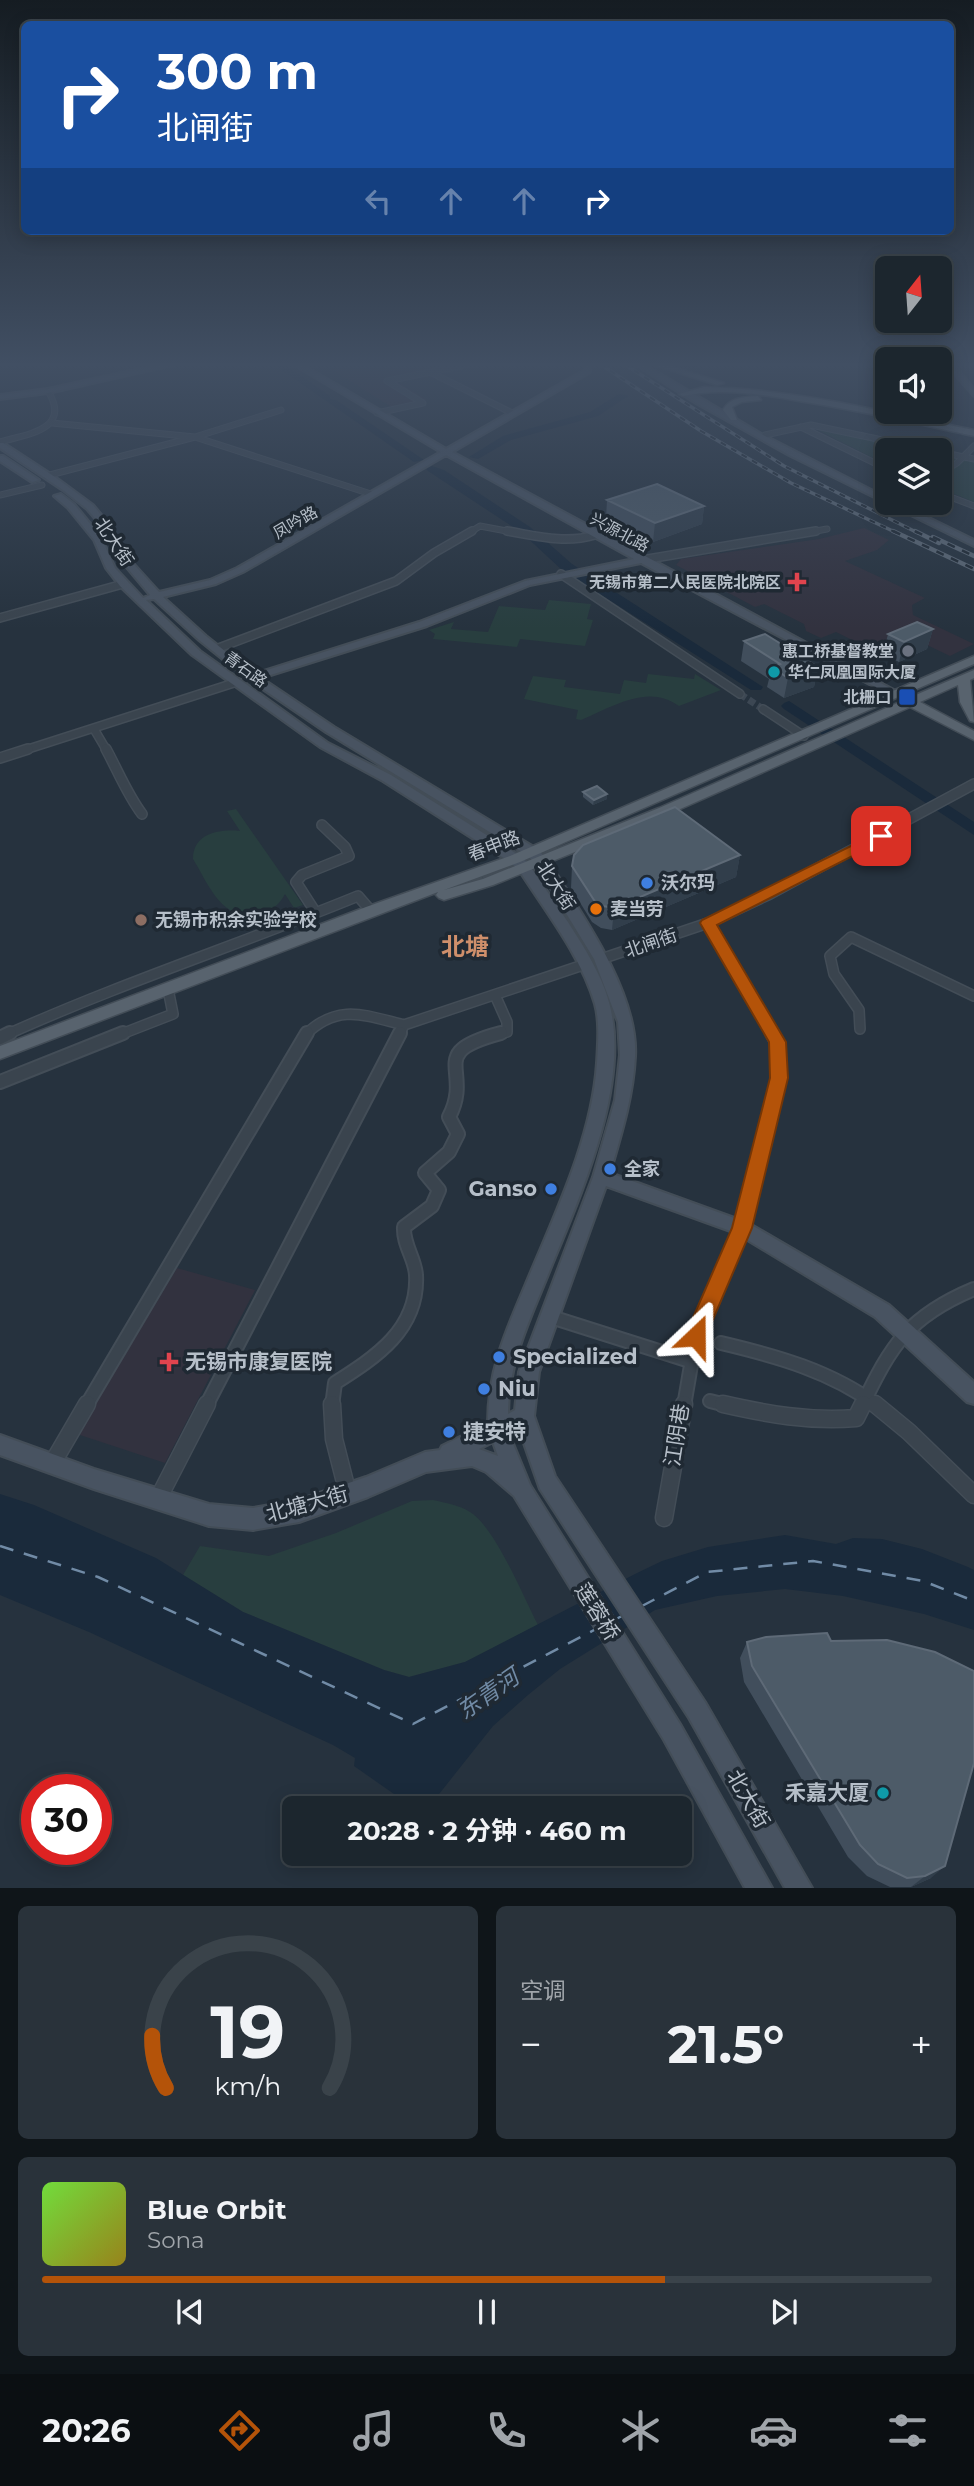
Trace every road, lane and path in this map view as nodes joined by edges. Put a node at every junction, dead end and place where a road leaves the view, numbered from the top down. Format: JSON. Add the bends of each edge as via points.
{"nodes":[{"id":1,"x":10,"y":452,"type":"edge"},
{"id":2,"x":143,"y":452,"type":"edge"},
{"id":3,"x":242,"y":452,"type":"edge"},
{"id":4,"x":444,"y":452,"type":"joint"},
{"id":5,"x":788,"y":452,"type":"edge"},
{"id":6,"x":797,"y":452,"type":"edge"},
{"id":7,"x":852,"y":452,"type":"edge"},
{"id":8,"x":969,"y":452,"type":"edge"},
{"id":9,"x":952,"y":454,"type":"edge"},
{"id":10,"x":965,"y":457,"type":"junction"},
{"id":11,"x":0,"y":458,"type":"edge"},
{"id":12,"x":973,"y":458,"type":"edge"},
{"id":13,"x":875,"y":463,"type":"edge"},
{"id":14,"x":952,"y":465,"type":"edge"},
{"id":15,"x":44,"y":481,"type":"junction"},
{"id":16,"x":875,"y":493,"type":"edge"},
{"id":17,"x":371,"y":494,"type":"junction"},
{"id":18,"x":875,"y":494,"type":"edge"},
{"id":19,"x":0,"y":495,"type":"edge"},
{"id":20,"x":952,"y":498,"type":"edge"},
{"id":21,"x":974,"y":506,"type":"edge"},
{"id":22,"x":919,"y":515,"type":"edge"},
{"id":23,"x":924,"y":515,"type":"edge"},
{"id":24,"x":827,"y":529,"type":"dead end"},
{"id":25,"x":595,"y":535,"type":"junction"},
{"id":26,"x":974,"y":541,"type":"edge"},
{"id":27,"x":642,"y":560,"type":"junction"},
{"id":28,"x":565,"y":574,"type":"junction"},
{"id":29,"x":124,"y":584,"type":"junction"},
{"id":30,"x":155,"y":596,"type":"junction"},
{"id":31,"x":140,"y":600,"type":"junction"},
{"id":32,"x":0,"y":618,"type":"edge"},
{"id":33,"x":216,"y":649,"type":"junction"},
{"id":34,"x":974,"y":660,"type":"edge"},
{"id":35,"x":254,"y":677,"type":"junction"},
{"id":36,"x":969,"y":677,"type":"edge"},
{"id":37,"x":237,"y":682,"type":"junction"},
{"id":38,"x":740,"y":694,"type":"tunnel mouth"},
{"id":39,"x":911,"y":696,"type":"junction"},
{"id":40,"x":763,"y":709,"type":"tunnel mouth"},
{"id":41,"x":974,"y":718,"type":"edge"},
{"id":42,"x":974,"y":725,"type":"edge"},
{"id":43,"x":94,"y":729,"type":"junction"},
{"id":44,"x":814,"y":735,"type":"junction"},
{"id":45,"x":974,"y":736,"type":"edge"},
{"id":46,"x":0,"y":758,"type":"edge"},
{"id":47,"x":974,"y":784,"type":"edge"},
{"id":48,"x":142,"y":814,"type":"dead end"},
{"id":49,"x":322,"y":825,"type":"dead end"},
{"id":50,"x":528,"y":860,"type":"junction"},
{"id":51,"x":371,"y":911,"type":"junction"},
{"id":52,"x":316,"y":913,"type":"junction"},
{"id":53,"x":708,"y":923,"type":"junction"},
{"id":54,"x":594,"y":962,"type":"junction"},
{"id":55,"x":170,"y":994,"type":"junction"},
{"id":56,"x":495,"y":995,"type":"junction"},
{"id":57,"x":974,"y":996,"type":"edge"},
{"id":58,"x":404,"y":1024,"type":"junction"},
{"id":59,"x":860,"y":1029,"type":"dead end"},
{"id":60,"x":0,"y":1038,"type":"edge"},
{"id":61,"x":20,"y":1051,"type":"junction"},
{"id":62,"x":0,"y":1053,"type":"edge"},
{"id":63,"x":0,"y":1064,"type":"edge"},
{"id":64,"x":0,"y":1082,"type":"edge"},
{"id":65,"x":601,"y":1177,"type":"junction"},
{"id":66,"x":742,"y":1228,"type":"junction"},
{"id":67,"x":974,"y":1289,"type":"edge"},
{"id":68,"x":548,"y":1316,"type":"junction"},
{"id":69,"x":905,"y":1332,"type":"junction"},
{"id":70,"x":721,"y":1343,"type":"dead end"},
{"id":71,"x":690,"y":1361,"type":"junction"},
{"id":72,"x":974,"y":1395,"type":"edge"},
{"id":73,"x":867,"y":1398,"type":"junction"},
{"id":74,"x":710,"y":1401,"type":"dead end"},
{"id":75,"x":524,"y":1416,"type":"junction"},
{"id":76,"x":498,"y":1430,"type":"junction"},
{"id":77,"x":0,"y":1445,"type":"edge"},
{"id":78,"x":425,"y":1462,"type":"junction"},
{"id":79,"x":52,"y":1464,"type":"junction"},
{"id":80,"x":547,"y":1482,"type":"joint"},
{"id":81,"x":523,"y":1492,"type":"junction"},
{"id":82,"x":348,"y":1494,"type":"junction"},
{"id":83,"x":974,"y":1495,"type":"edge"},
{"id":84,"x":158,"y":1499,"type":"junction"},
{"id":85,"x":664,"y":1518,"type":"dead end"},
{"id":86,"x":696,"y":1710,"type":"joint"},
{"id":87,"x":672,"y":1732,"type":"joint"},
{"id":88,"x":759,"y":1888,"type":"edge"},
{"id":89,"x":799,"y":1888,"type":"edge"}],
"edges":[{"from":1,"to":15,"type":"main road","name":"北大街"},
{"from":2,"to":15,"type":"street"},
{"from":3,"to":17,"type":"street"},
{"from":4,"to":17,"type":"main road","name":"凤吟路"},
{"from":4,"to":25,"type":"main road","name":"兴源北路"},
{"from":5,"to":18,"type":"main road"},
{"from":6,"to":16,"type":"main road"},
{"from":7,"to":13,"type":"street"},
{"from":8,"to":10,"type":"street"},
{"from":9,"to":10,"type":"street"},
{"from":10,"to":12,"type":"street"},
{"from":10,"to":14,"type":"street"},
{"from":11,"to":15,"type":"main road","name":"青石路"},
{"from":15,"to":19,"type":"street"},
{"from":15,"to":29,"type":"main road","name":"青石路","via":[[97,539]]},
{"from":15,"to":30,"type":"main road","name":"北大街","via":[[99,517]]},
{"from":17,"to":30,"type":"main road","name":"凤吟路","via":[[240,570],[213,582]]},
{"from":20,"to":21,"type":"street"},
{"from":22,"to":26,"type":"main road"},
{"from":23,"to":26,"type":"main road"},
{"from":24,"to":27,"type":"street"},
{"from":25,"to":27,"type":"main road","name":"兴源北路"},
{"from":25,"to":33,"type":"street","via":[[570,541],[488,527],[472,529],[396,580]]},
{"from":27,"to":28,"type":"main road"},
{"from":27,"to":39,"type":"main road","name":"兴源北路"},
{"from":28,"to":35,"type":"main road"},
{"from":28,"to":38,"type":"street"},
{"from":29,"to":31,"type":"main road","name":"青石路"},
{"from":29,"to":32,"type":"street"},
{"from":30,"to":31,"type":"main road","name":"凤吟路"},
{"from":30,"to":33,"type":"main road","name":"北大街"},
{"from":31,"to":37,"type":"main road","name":"青石路","via":[[196,653]]},
{"from":33,"to":35,"type":"main road","name":"北大街"},
{"from":34,"to":39,"type":"main road","name":"春申路"},
{"from":35,"to":37,"type":"main road"},
{"from":35,"to":50,"type":"main road","name":"北大街","via":[[338,736],[437,792]]},
{"from":36,"to":39,"type":"main road","name":"春申路"},
{"from":36,"to":41,"type":"main road","via":[[966,702]]},
{"from":37,"to":43,"type":"street"},
{"from":37,"to":50,"type":"main road","name":"青石路","via":[[324,744]]},
{"from":39,"to":42,"type":"main road"},
{"from":39,"to":44,"type":"main road","name":"春申路","via":[[833,723]]},
{"from":39,"to":44,"type":"main road","name":"春申路","via":[[847,730]]},
{"from":39,"to":45,"type":"main road"},
{"from":40,"to":44,"type":"street"},
{"from":43,"to":46,"type":"street"},
{"from":43,"to":48,"type":"street"},
{"from":44,"to":50,"type":"main road","name":"春申路","via":[[664,811]]},
{"from":47,"to":53,"type":"street","name":"北闸街"},
{"from":49,"to":52,"type":"street","via":[[349,856],[302,875],[296,882]]},
{"from":50,"to":51,"type":"main road","name":"春申路"},
{"from":50,"to":54,"type":"main road","name":"北大街"},
{"from":50,"to":55,"type":"main road","name":"春申路","via":[[488,882],[375,916]]},
{"from":51,"to":52,"type":"street","via":[[358,896]]},
{"from":51,"to":55,"type":"main road","name":"春申路"},
{"from":52,"to":60,"type":"street","via":[[86,999]]},
{"from":53,"to":54,"type":"street","name":"北闸街"},
{"from":53,"to":66,"type":"street","name":"江阴巷","via":[[778,1042],[779,1078]]},
{"from":54,"to":56,"type":"street","name":"北闸街"},
{"from":54,"to":65,"type":"main road","name":"北大街","via":[[625,1022],[628,1055],[623,1100]]},
{"from":54,"to":76,"type":"main road","name":"北大街","via":[[606,1045],[603,1092],[576,1183],[506,1352]]},
{"from":55,"to":61,"type":"main road","name":"春申路"},
{"from":55,"to":64,"type":"street","via":[[173,1014]]},
{"from":56,"to":58,"type":"street","name":"北闸街"},
{"from":56,"to":82,"type":"street","via":[[507,1032],[461,1048],[455,1061],[458,1100],[449,1117],[458,1134],[449,1152],[425,1173],[439,1190],[432,1206],[404,1227],[402,1238],[416,1272],[414,1301],[401,1334],[335,1383],[332,1439]]},
{"from":57,"to":59,"type":"street","via":[[852,937],[830,956],[834,974],[859,1010]]},
{"from":58,"to":79,"type":"street","via":[[340,1012],[326,1016],[301,1039]]},
{"from":58,"to":84,"type":"street"},
{"from":61,"to":62,"type":"main road"},
{"from":61,"to":63,"type":"main road"},
{"from":65,"to":66,"type":"main road"},
{"from":65,"to":68,"type":"main road","name":"北大街"},
{"from":66,"to":69,"type":"main road","via":[[882,1311]]},
{"from":66,"to":71,"type":"street","name":"江阴巷","via":[[696,1336]]},
{"from":67,"to":69,"type":"street"},
{"from":68,"to":71,"type":"street"},
{"from":68,"to":75,"type":"main road","name":"北大街","via":[[529,1372]]},
{"from":69,"to":72,"type":"main road"},
{"from":69,"to":73,"type":"street"},
{"from":70,"to":73,"type":"street","via":[[818,1372]]},
{"from":71,"to":85,"type":"street","name":"江阴巷"},
{"from":73,"to":74,"type":"street","via":[[856,1418],[834,1422]]},
{"from":73,"to":83,"type":"street"},
{"from":75,"to":76,"type":"main road"},
{"from":75,"to":80,"type":"main road","name":"北大街"},
{"from":76,"to":78,"type":"main road"},
{"from":76,"to":81,"type":"main road","name":"北大街"},
{"from":77,"to":79,"type":"main road","name":"北塘大街"},
{"from":78,"to":81,"type":"main road","name":"北塘大街","via":[[472,1456],[493,1464]]},
{"from":78,"to":82,"type":"main road","name":"北塘大街"},
{"from":79,"to":84,"type":"main road","name":"北塘大街"},
{"from":80,"to":86,"type":"main road","name":"莲蓉桥"},
{"from":81,"to":87,"type":"main road","name":"莲蓉桥"},
{"from":82,"to":84,"type":"main road","name":"北塘大街","via":[[299,1511],[253,1519],[209,1515]]},
{"from":86,"to":89,"type":"main road","name":"北大街"},
{"from":87,"to":88,"type":"main road","name":"北大街"}]}
